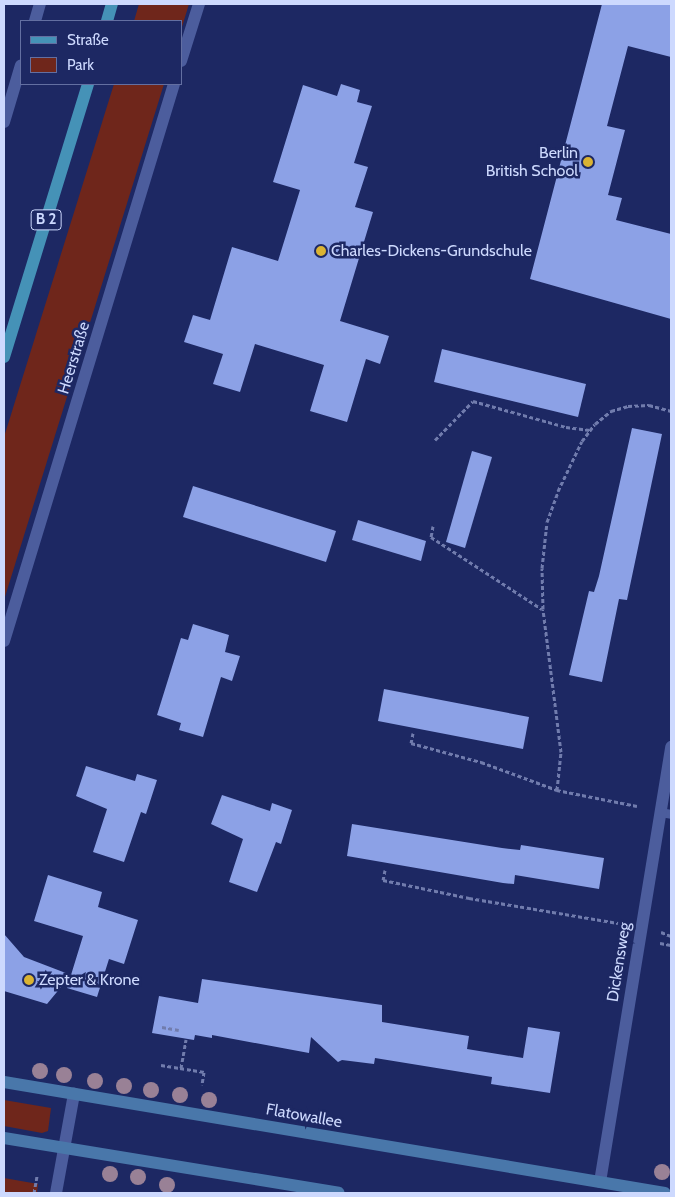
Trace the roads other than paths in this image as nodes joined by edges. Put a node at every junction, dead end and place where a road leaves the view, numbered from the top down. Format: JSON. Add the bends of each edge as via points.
{"nodes":[{"id":1,"x":40,"y":4,"type":"edge"},
{"id":2,"x":112,"y":4,"type":"edge"},
{"id":3,"x":199,"y":4,"type":"edge"},
{"id":4,"x":35,"y":20,"type":"edge"},
{"id":5,"x":107,"y":20,"type":"edge"},
{"id":6,"x":182,"y":58,"type":"edge"},
{"id":7,"x":20,"y":68,"type":"edge"},
{"id":8,"x":88,"y":85,"type":"edge"},
{"id":9,"x":174,"y":85,"type":"edge"},
{"id":10,"x":4,"y":122,"type":"edge"},
{"id":11,"x":4,"y":357,"type":"edge"},
{"id":12,"x":4,"y":641,"type":"edge"},
{"id":13,"x":671,"y":747,"type":"edge"},
{"id":14,"x":666,"y":813,"type":"edge"},
{"id":15,"x":4,"y":1082,"type":"edge"},
{"id":16,"x":74,"y":1094,"type":"junction"},
{"id":17,"x":4,"y":1138,"type":"edge"},
{"id":18,"x":63,"y":1148,"type":"junction"},
{"id":19,"x":599,"y":1188,"type":"edge"},
{"id":20,"x":56,"y":1193,"type":"edge"},
{"id":21,"x":339,"y":1193,"type":"edge"},
{"id":22,"x":665,"y":1193,"type":"edge"}],
"edges":[{"from":1,"to":4,"type":"street"},
{"from":2,"to":5,"type":"main road"},
{"from":3,"to":6,"type":"street"},
{"from":7,"to":10,"type":"street"},
{"from":8,"to":11,"type":"main road","number":"B 2"},
{"from":9,"to":12,"type":"street","name":"Heerstraße"},
{"from":13,"to":14,"type":"street","name":"Dickensweg"},
{"from":14,"to":19,"type":"street","name":"Dickensweg"},
{"from":15,"to":16,"type":"main road","name":"Flatowallee"},
{"from":16,"to":18,"type":"street"},
{"from":16,"to":19,"type":"main road","name":"Flatowallee"},
{"from":17,"to":18,"type":"main road"},
{"from":18,"to":20,"type":"street"},
{"from":18,"to":21,"type":"main road"},
{"from":19,"to":22,"type":"main road","name":"Flatowallee"}]}
